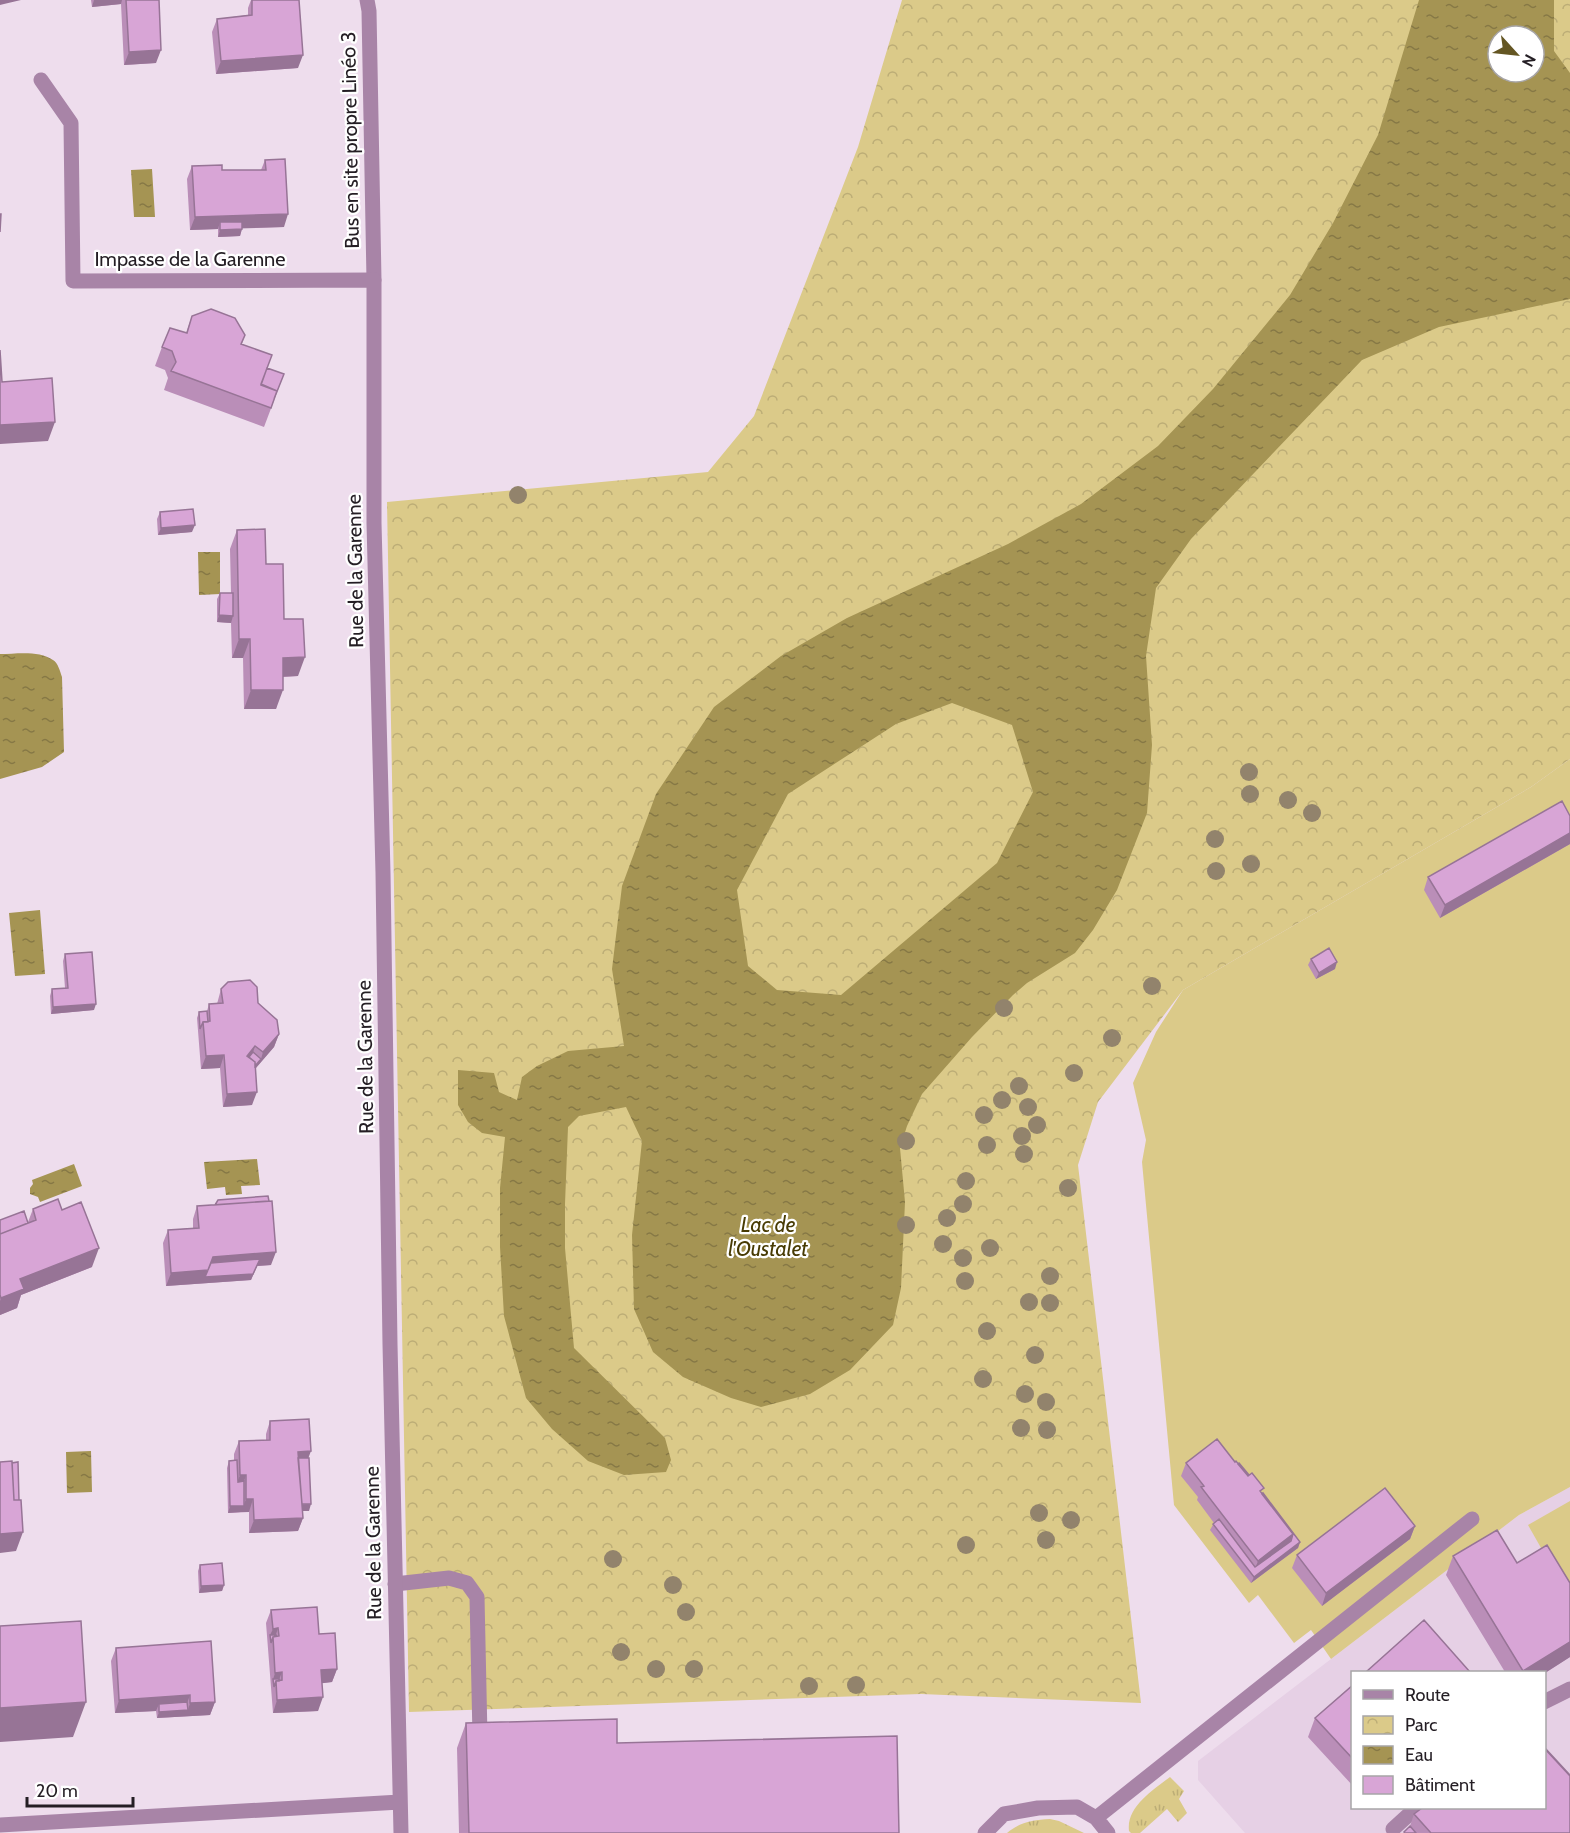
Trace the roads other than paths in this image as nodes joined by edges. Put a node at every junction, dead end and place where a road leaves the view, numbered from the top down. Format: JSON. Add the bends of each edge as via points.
{"nodes":[{"id":1,"x":367,"y":0,"type":"edge"},
{"id":2,"x":41,"y":80,"type":"dead end"},
{"id":3,"x":374,"y":280,"type":"junction"},
{"id":4,"x":1472,"y":1519,"type":"dead end"},
{"id":5,"x":395,"y":1584,"type":"junction"},
{"id":6,"x":1570,"y":1689,"type":"edge"},
{"id":7,"x":1546,"y":1701,"type":"edge"},
{"id":8,"x":480,"y":1737,"type":"edge"},
{"id":9,"x":400,"y":1802,"type":"junction"},
{"id":10,"x":1415,"y":1809,"type":"edge"},
{"id":11,"x":1096,"y":1818,"type":"junction"},
{"id":12,"x":0,"y":1825,"type":"edge"},
{"id":13,"x":1393,"y":1829,"type":"dead end"},
{"id":14,"x":401,"y":1833,"type":"edge"},
{"id":15,"x":985,"y":1833,"type":"edge"},
{"id":16,"x":1108,"y":1833,"type":"edge"}],
"edges":[{"from":1,"to":3,"type":"street","name":"Bus en site propre Linéo 3"},
{"from":2,"to":3,"type":"street","name":"Impasse de la Garenne","via":[[71,123],[73,281]]},
{"from":3,"to":5,"type":"street","name":"Rue de la Garenne","via":[[374,523]]},
{"from":4,"to":11,"type":"street"},
{"from":5,"to":8,"type":"street","via":[[449,1578],[467,1583],[477,1597]]},
{"from":5,"to":9,"type":"street","name":"Rue de la Garenne"},
{"from":6,"to":7,"type":"street"},
{"from":9,"to":12,"type":"street"},
{"from":9,"to":14,"type":"street","name":"Rue de la Garenne"},
{"from":10,"to":13,"type":"street"},
{"from":11,"to":15,"type":"street","via":[[1077,1807],[1038,1808],[1004,1814]]},
{"from":11,"to":16,"type":"street"}]}
